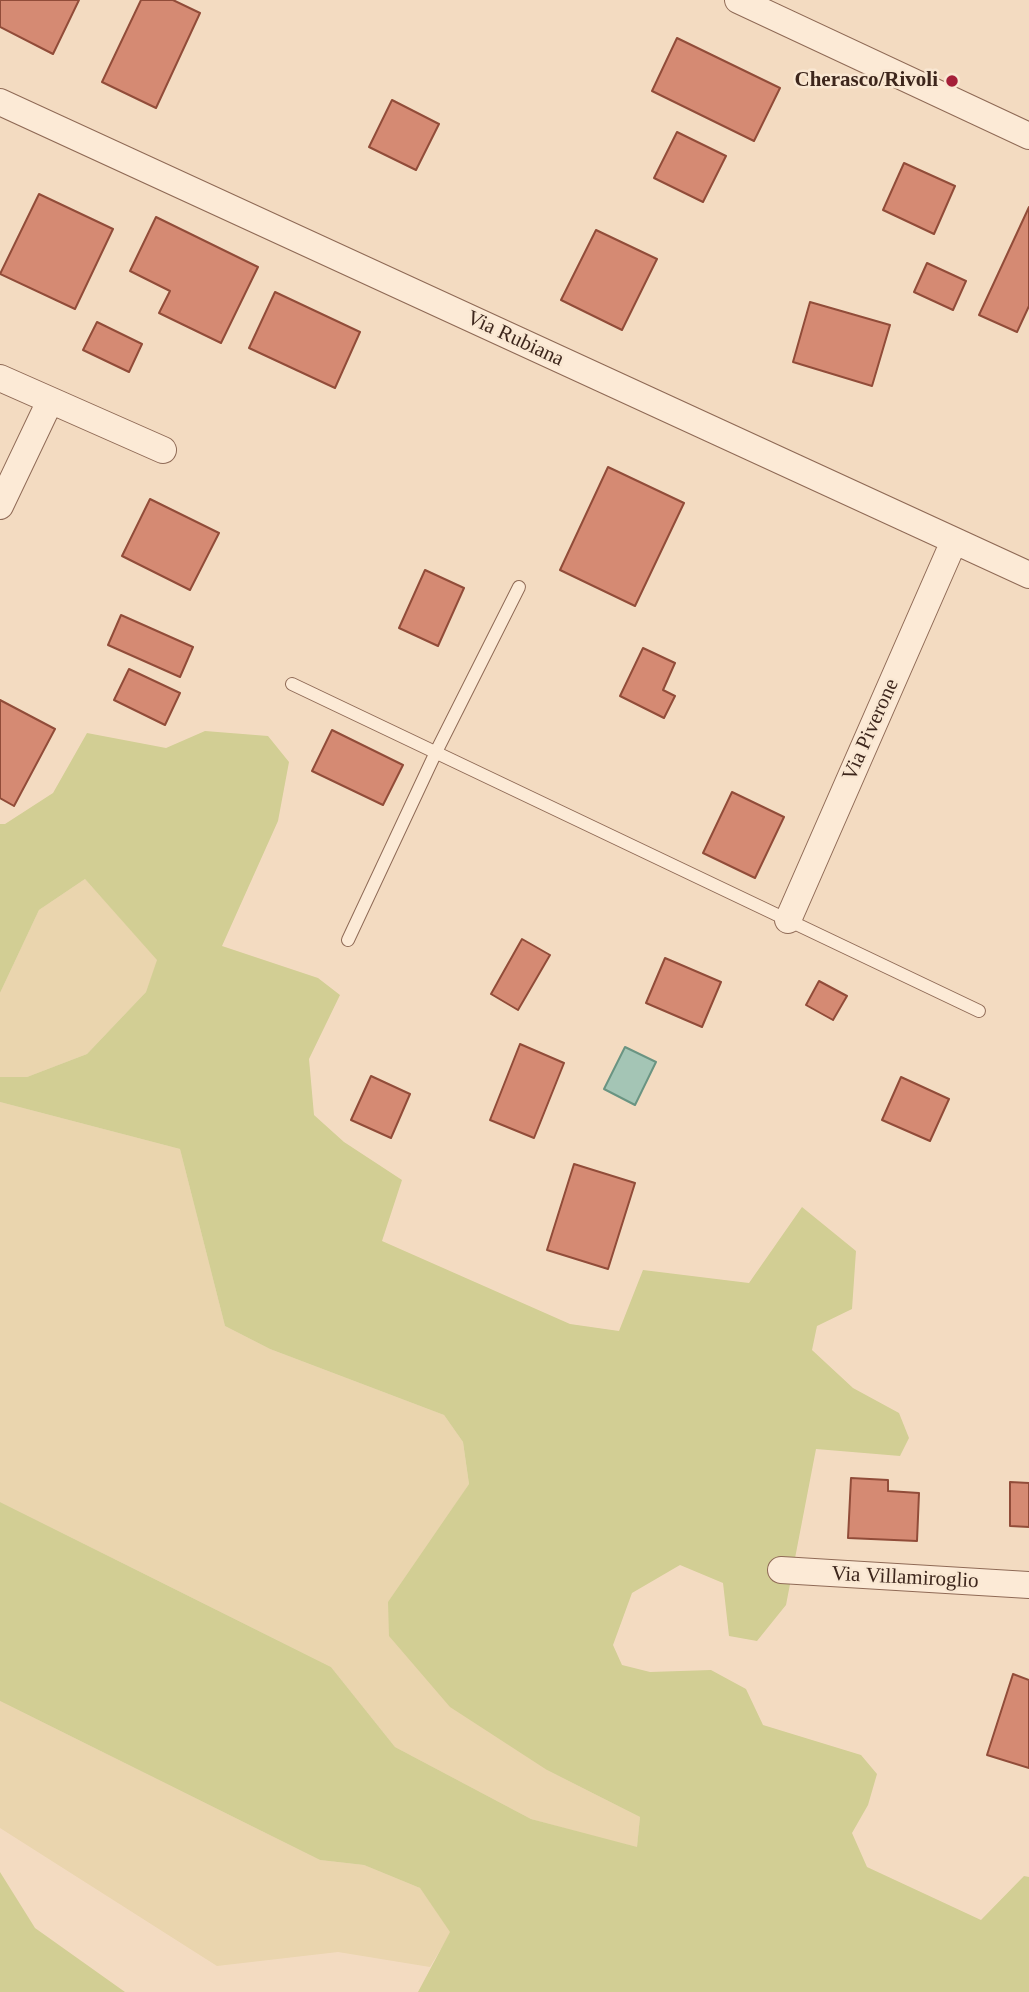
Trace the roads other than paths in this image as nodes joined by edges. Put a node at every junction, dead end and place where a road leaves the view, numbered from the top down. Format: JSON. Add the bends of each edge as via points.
{"nodes":[{"id":1,"x":738,"y":0,"type":"edge"},
{"id":2,"x":0,"y":102,"type":"edge"},
{"id":3,"x":1029,"y":136,"type":"edge"},
{"id":4,"x":0,"y":378,"type":"edge"},
{"id":5,"x":50,"y":401,"type":"junction"},
{"id":6,"x":163,"y":450,"type":"dead end"},
{"id":7,"x":0,"y":506,"type":"edge"},
{"id":8,"x":954,"y":541,"type":"junction"},
{"id":9,"x":1029,"y":575,"type":"edge"},
{"id":10,"x":519,"y":587,"type":"dead end"},
{"id":11,"x":292,"y":684,"type":"dead end"},
{"id":12,"x":436,"y":752,"type":"junction"},
{"id":13,"x":788,"y":920,"type":"junction"},
{"id":14,"x":348,"y":940,"type":"dead end"},
{"id":15,"x":979,"y":1011,"type":"dead end"},
{"id":16,"x":781,"y":1570,"type":"dead end"},
{"id":17,"x":1029,"y":1585,"type":"edge"}],
"edges":[{"from":1,"to":3,"type":"street"},
{"from":2,"to":8,"type":"street","name":"Via Rubiana"},
{"from":4,"to":5,"type":"street"},
{"from":5,"to":6,"type":"street"},
{"from":5,"to":7,"type":"street"},
{"from":8,"to":9,"type":"street","name":"Via Rubiana"},
{"from":8,"to":13,"type":"street","name":"Via Piverone"},
{"from":10,"to":12,"type":"lane"},
{"from":11,"to":12,"type":"lane"},
{"from":12,"to":13,"type":"lane"},
{"from":12,"to":14,"type":"lane"},
{"from":13,"to":15,"type":"lane"},
{"from":16,"to":17,"type":"street","name":"Via Villamiroglio"}]}
